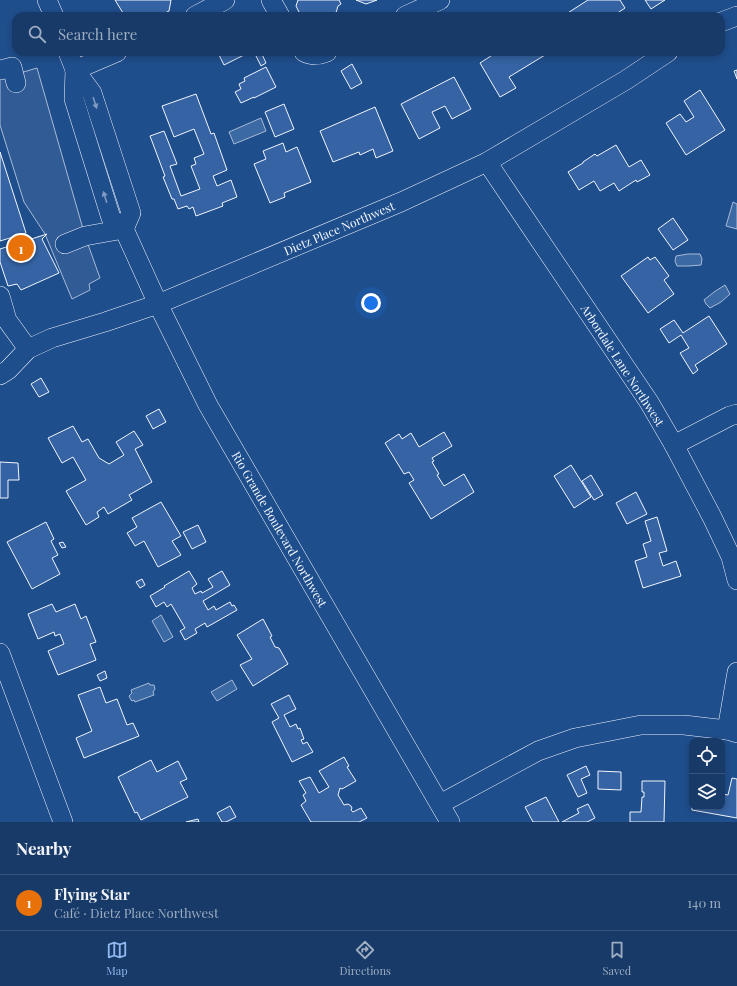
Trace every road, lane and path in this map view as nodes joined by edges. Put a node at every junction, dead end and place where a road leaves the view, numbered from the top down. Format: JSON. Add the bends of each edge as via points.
{"nodes":[{"id":1,"x":47,"y":0,"type":"edge"},
{"id":2,"x":225,"y":0,"type":"edge"},
{"id":3,"x":271,"y":0,"type":"edge"},
{"id":4,"x":440,"y":0,"type":"edge"},
{"id":5,"x":52,"y":12,"type":"edge"},
{"id":6,"x":202,"y":12,"type":"edge"},
{"id":7,"x":278,"y":12,"type":"edge"},
{"id":8,"x":414,"y":12,"type":"edge"},
{"id":9,"x":737,"y":16,"type":"edge"},
{"id":10,"x":725,"y":20,"type":"edge"},
{"id":11,"x":70,"y":56,"type":"edge"},
{"id":12,"x":108,"y":56,"type":"edge"},
{"id":13,"x":662,"y":56,"type":"edge"},
{"id":14,"x":0,"y":70,"type":"edge"},
{"id":15,"x":75,"y":70,"type":"junction"},
{"id":16,"x":16,"y":83,"type":"dead end"},
{"id":17,"x":487,"y":162,"type":"junction"},
{"id":18,"x":124,"y":229,"type":"junction"},
{"id":19,"x":65,"y":244,"type":"dead end"},
{"id":20,"x":0,"y":296,"type":"edge"},
{"id":21,"x":158,"y":304,"type":"junction"},
{"id":22,"x":28,"y":349,"type":"junction"},
{"id":23,"x":0,"y":375,"type":"edge"},
{"id":24,"x":737,"y":414,"type":"edge"},
{"id":25,"x":674,"y":445,"type":"junction"},
{"id":26,"x":737,"y":580,"type":"edge"},
{"id":27,"x":0,"y":653,"type":"edge"},
{"id":28,"x":737,"y":672,"type":"edge"},
{"id":29,"x":732,"y":731,"type":"edge"},
{"id":30,"x":440,"y":804,"type":"junction"},
{"id":31,"x":63,"y":822,"type":"edge"},
{"id":32,"x":450,"y":822,"type":"edge"}],
"edges":[{"from":1,"to":5,"type":"street"},
{"from":2,"to":6,"type":"street"},
{"from":3,"to":7,"type":"street"},
{"from":4,"to":8,"type":"street"},
{"from":9,"to":10,"type":"street"},
{"from":11,"to":15,"type":"street","name":"Rio Grande Boulevard Northwest"},
{"from":12,"to":15,"type":"street"},
{"from":13,"to":17,"type":"street","name":"Dietz Place Northwest"},
{"from":14,"to":16,"type":"street","via":[[12,66]]},
{"from":15,"to":18,"type":"street","name":"Rio Grande Boulevard Northwest","via":[[76,107],[111,218]]},
{"from":17,"to":21,"type":"street","name":"Dietz Place Northwest","via":[[401,202]]},
{"from":17,"to":25,"type":"street","name":"Arbordale Lane Northwest","via":[[649,402]]},
{"from":18,"to":19,"type":"street","via":[[85,236]]},
{"from":18,"to":21,"type":"street","name":"Rio Grande Boulevard Northwest"},
{"from":20,"to":22,"type":"street","via":[[7,320]]},
{"from":21,"to":22,"type":"street","name":"Dietz Place Northwest","via":[[52,338]]},
{"from":21,"to":30,"type":"street","name":"Rio Grande Boulevard Northwest","via":[[208,405]]},
{"from":22,"to":23,"type":"street","name":"Dietz Place Northwest"},
{"from":24,"to":25,"type":"street"},
{"from":25,"to":26,"type":"street","name":"Arbordale Lane Northwest","via":[[728,550]]},
{"from":27,"to":31,"type":"street"},
{"from":28,"to":29,"type":"street"},
{"from":29,"to":30,"type":"street","via":[[684,725],[640,724],[575,738],[538,751]]},
{"from":30,"to":32,"type":"street","name":"Rio Grande Boulevard Northwest"}]}
